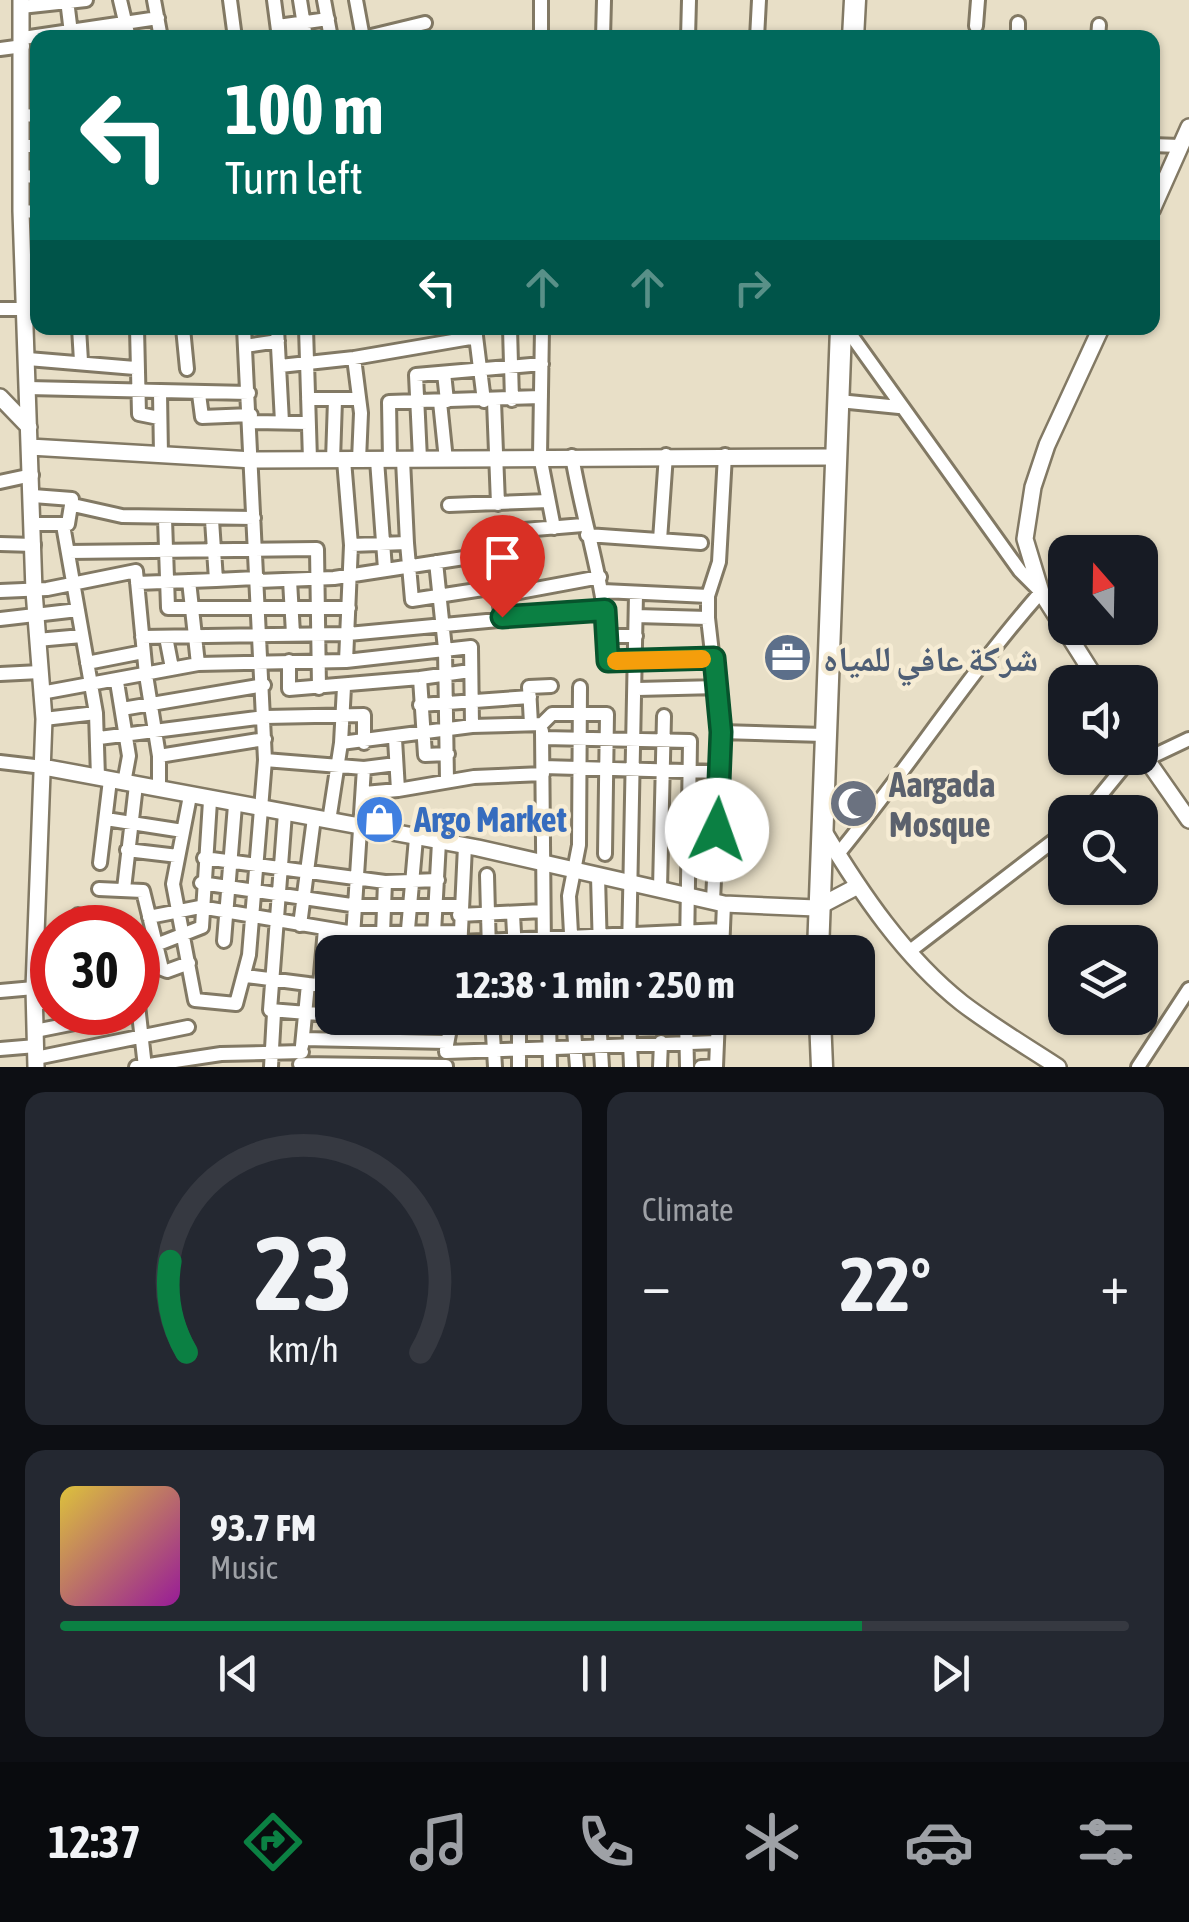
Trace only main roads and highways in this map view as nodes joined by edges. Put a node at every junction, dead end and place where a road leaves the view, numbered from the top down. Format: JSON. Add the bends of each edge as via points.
{"nodes":[{"id":1,"x":854,"y":0,"type":"edge"},
{"id":2,"x":853,"y":30,"type":"edge"},
{"id":3,"x":844,"y":335,"type":"edge"},
{"id":4,"x":817,"y":935,"type":"edge"},
{"id":5,"x":821,"y":1035,"type":"edge"},
{"id":6,"x":822,"y":1067,"type":"edge"}],
"edges":[{"from":1,"to":2,"type":"main road"},
{"from":3,"to":4,"type":"main road"},
{"from":5,"to":6,"type":"main road"}]}
